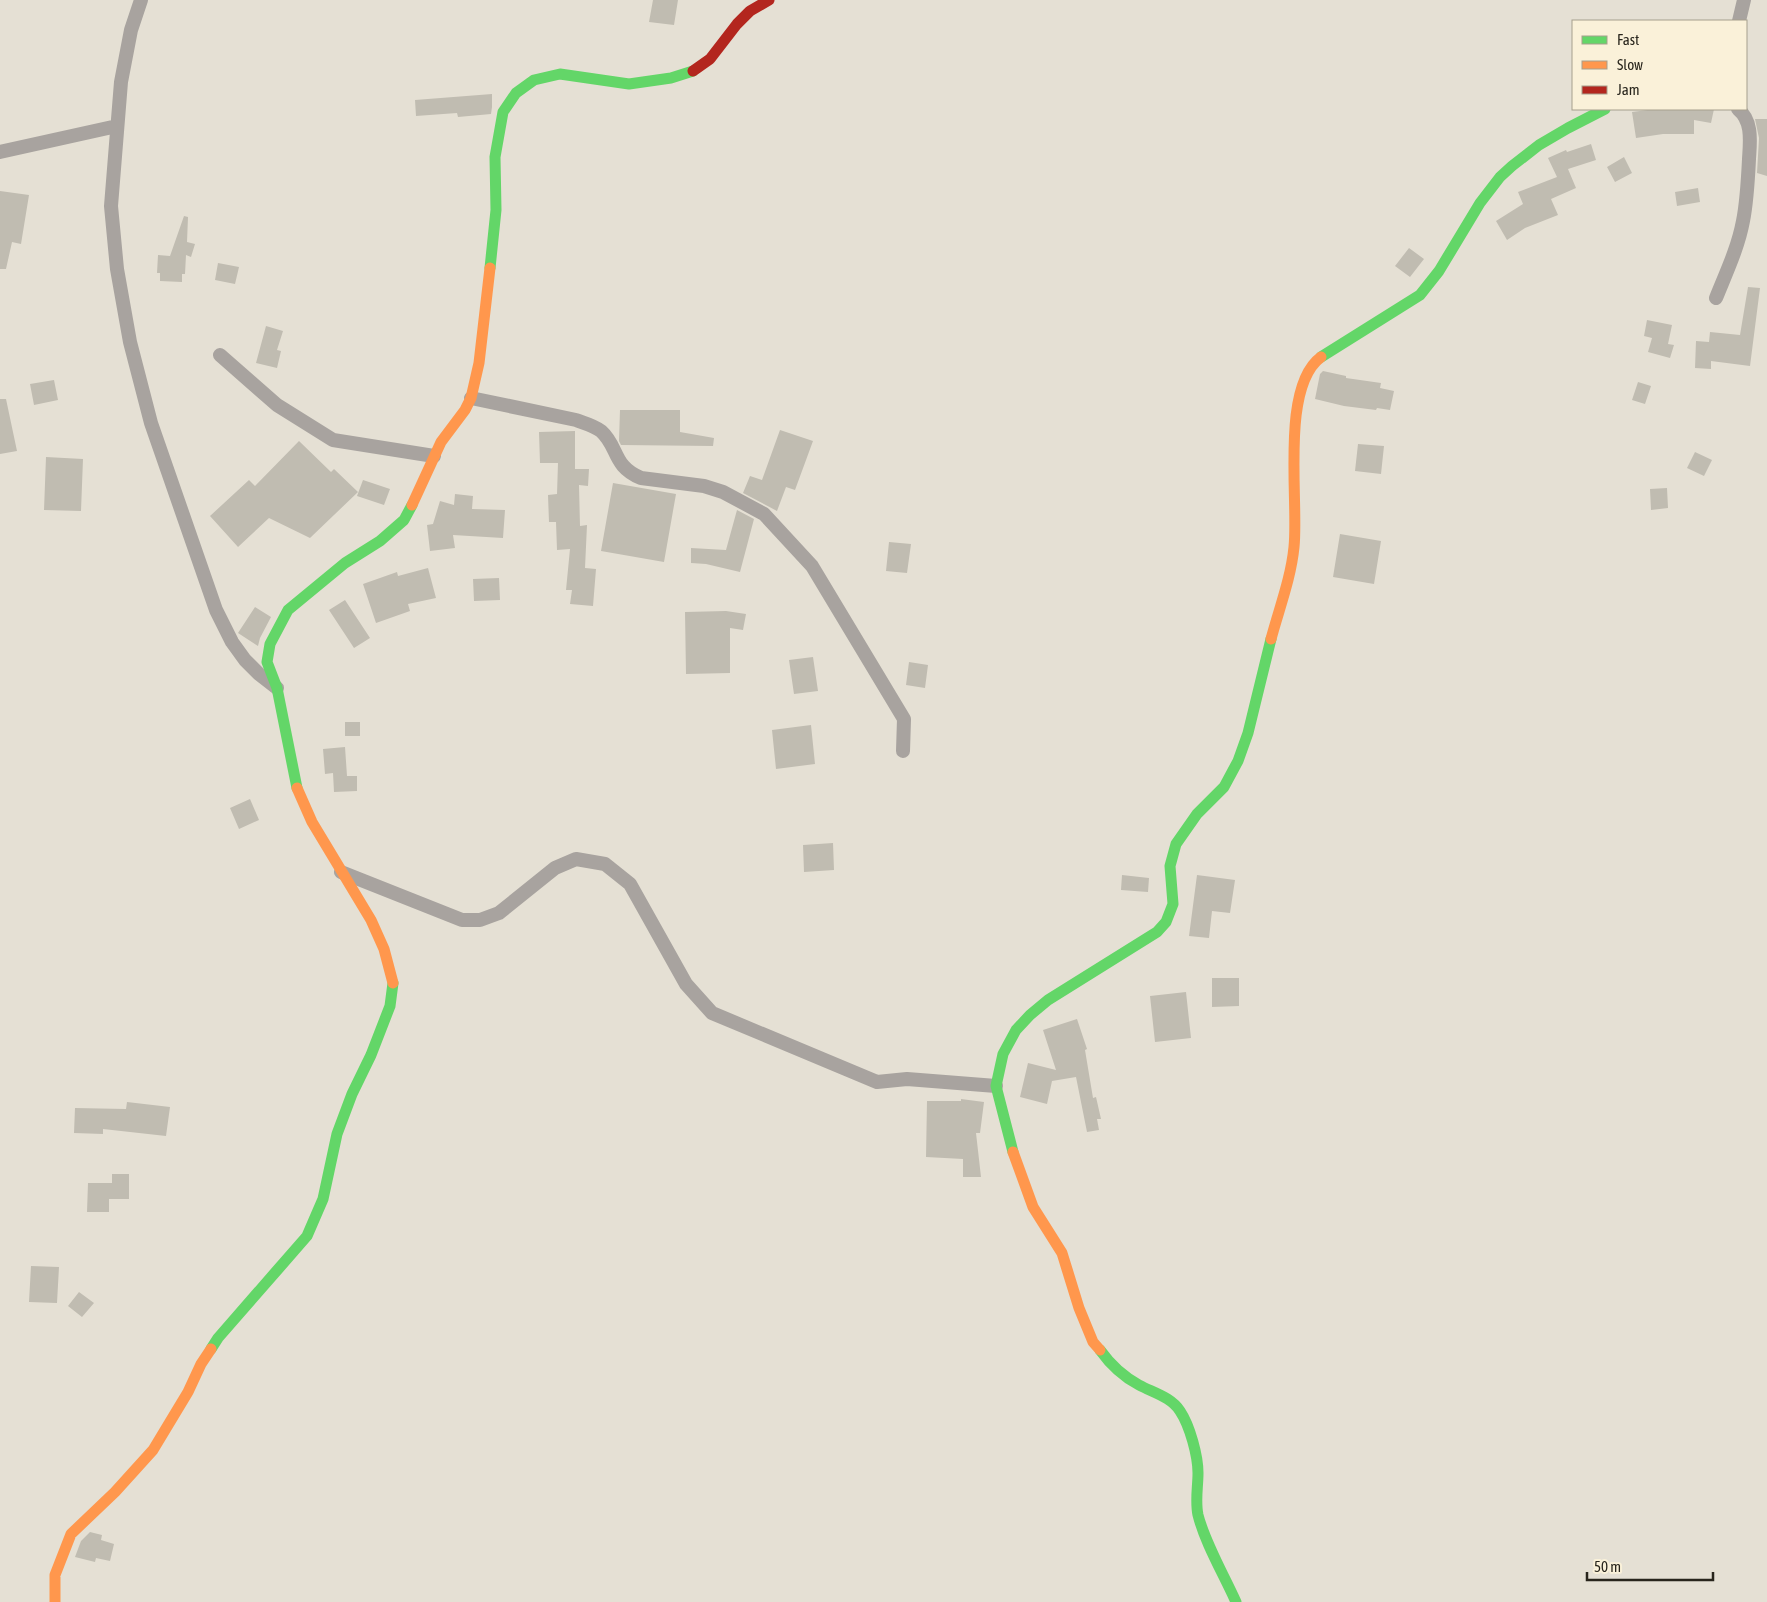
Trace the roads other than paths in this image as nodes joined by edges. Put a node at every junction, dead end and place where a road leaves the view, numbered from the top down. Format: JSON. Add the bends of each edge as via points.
{"nodes":[{"id":1,"x":141,"y":0,"type":"edge"},
{"id":2,"x":769,"y":0,"type":"edge"},
{"id":3,"x":1744,"y":0,"type":"edge"},
{"id":4,"x":1739,"y":20,"type":"edge"},
{"id":5,"x":1602,"y":110,"type":"edge"},
{"id":6,"x":1739,"y":110,"type":"edge"},
{"id":7,"x":117,"y":126,"type":"junction"},
{"id":8,"x":0,"y":152,"type":"edge"},
{"id":9,"x":1716,"y":298,"type":"dead end"},
{"id":10,"x":220,"y":355,"type":"dead end"},
{"id":11,"x":471,"y":398,"type":"junction"},
{"id":12,"x":434,"y":456,"type":"junction"},
{"id":13,"x":278,"y":688,"type":"junction"},
{"id":14,"x":903,"y":751,"type":"dead end"},
{"id":15,"x":341,"y":872,"type":"junction"},
{"id":16,"x":996,"y":1086,"type":"junction"},
{"id":17,"x":55,"y":1602,"type":"edge"},
{"id":18,"x":1236,"y":1602,"type":"edge"}],
"edges":[{"from":1,"to":7,"type":"street","via":[[131,30],[121,82]]},
{"from":2,"to":11,"type":"street","via":[[750,11],[710,59],[691,72],[628,84],[560,74],[534,80],[516,93],[503,112],[495,157],[496,210],[479,363]]},
{"from":3,"to":4,"type":"street"},
{"from":5,"to":16,"type":"street","via":[[1544,141],[1521,158],[1489,190],[1444,264],[1420,295],[1319,358],[1309,369],[1302,383],[1294,432],[1294,547],[1248,733],[1238,761],[1224,787],[1197,814],[1176,844],[1170,866],[1173,904],[1166,922],[1156,932],[1048,1000],[1030,1015],[1016,1030],[1003,1054]]},
{"from":6,"to":9,"type":"street","via":[[1749,126],[1748,184],[1740,230]]},
{"from":7,"to":8,"type":"street"},
{"from":7,"to":13,"type":"street","via":[[111,206],[117,269],[130,342],[151,423],[216,610],[245,660]]},
{"from":10,"to":12,"type":"street","via":[[277,405],[333,440]]},
{"from":11,"to":12,"type":"street"},
{"from":11,"to":14,"type":"street","via":[[592,425],[602,432],[624,468],[632,474],[704,486],[723,492],[764,514],[812,566],[904,719]]},
{"from":12,"to":13,"type":"street","via":[[404,520],[288,610],[270,644],[267,662]]},
{"from":13,"to":15,"type":"street","via":[[297,788]]},
{"from":15,"to":16,"type":"street","via":[[462,920],[480,920],[499,913],[555,868],[576,859],[605,864],[630,884],[686,984],[712,1013],[877,1082],[907,1079]]},
{"from":15,"to":17,"type":"street","via":[[371,920],[393,981],[384,1025],[337,1134],[315,1218],[307,1236],[236,1317],[200,1364],[188,1392],[153,1450],[71,1534],[55,1575]]},
{"from":16,"to":18,"type":"street","via":[[1009,1140],[1033,1208],[1062,1253],[1093,1342],[1109,1362],[1179,1409],[1189,1426],[1198,1471],[1198,1514]]}]}
